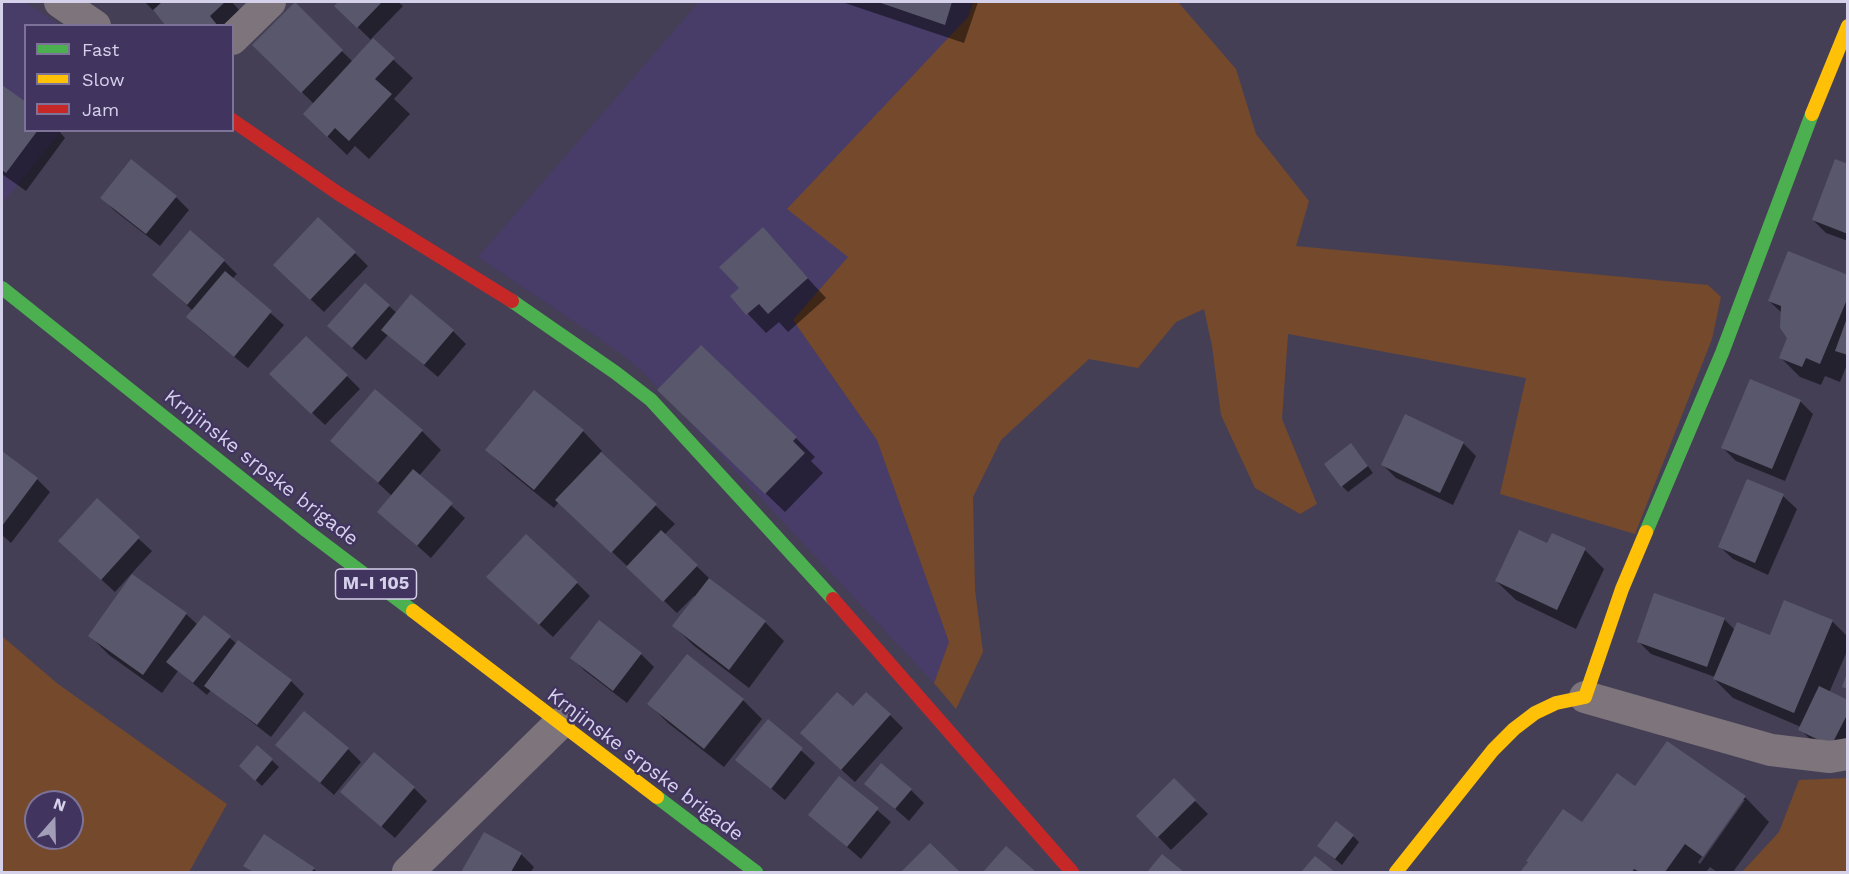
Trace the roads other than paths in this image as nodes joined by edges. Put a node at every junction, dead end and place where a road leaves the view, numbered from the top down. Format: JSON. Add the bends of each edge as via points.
{"nodes":[{"id":1,"x":60,"y":2,"type":"edge"},
{"id":2,"x":270,"y":2,"type":"edge"},
{"id":3,"x":92,"y":24,"type":"edge"},
{"id":4,"x":1848,"y":26,"type":"edge"},
{"id":5,"x":234,"y":37,"type":"edge"},
{"id":6,"x":234,"y":121,"type":"edge"},
{"id":7,"x":2,"y":288,"type":"edge"},
{"id":8,"x":1585,"y":697,"type":"junction"},
{"id":9,"x":559,"y":724,"type":"junction"},
{"id":10,"x":1848,"y":753,"type":"edge"},
{"id":11,"x":408,"y":873,"type":"edge"},
{"id":12,"x":756,"y":873,"type":"edge"},
{"id":13,"x":1072,"y":873,"type":"edge"},
{"id":14,"x":1396,"y":873,"type":"edge"}],
"edges":[{"from":1,"to":3,"type":"street"},
{"from":2,"to":5,"type":"street"},
{"from":4,"to":8,"type":"street","via":[[1722,353],[1622,590]]},
{"from":6,"to":13,"type":"street","via":[[339,194],[491,286],[651,400],[796,557]]},
{"from":7,"to":9,"type":"street","name":"Krnjinske srpske brigade","number":"M-I 105","via":[[307,531]]},
{"from":8,"to":10,"type":"street","via":[[1771,750],[1830,757]]},
{"from":8,"to":14,"type":"street","via":[[1556,703],[1534,713],[1514,729]]},
{"from":9,"to":11,"type":"street"},
{"from":9,"to":12,"type":"street","name":"Krnjinske srpske brigade","number":"M-I 105"}]}
